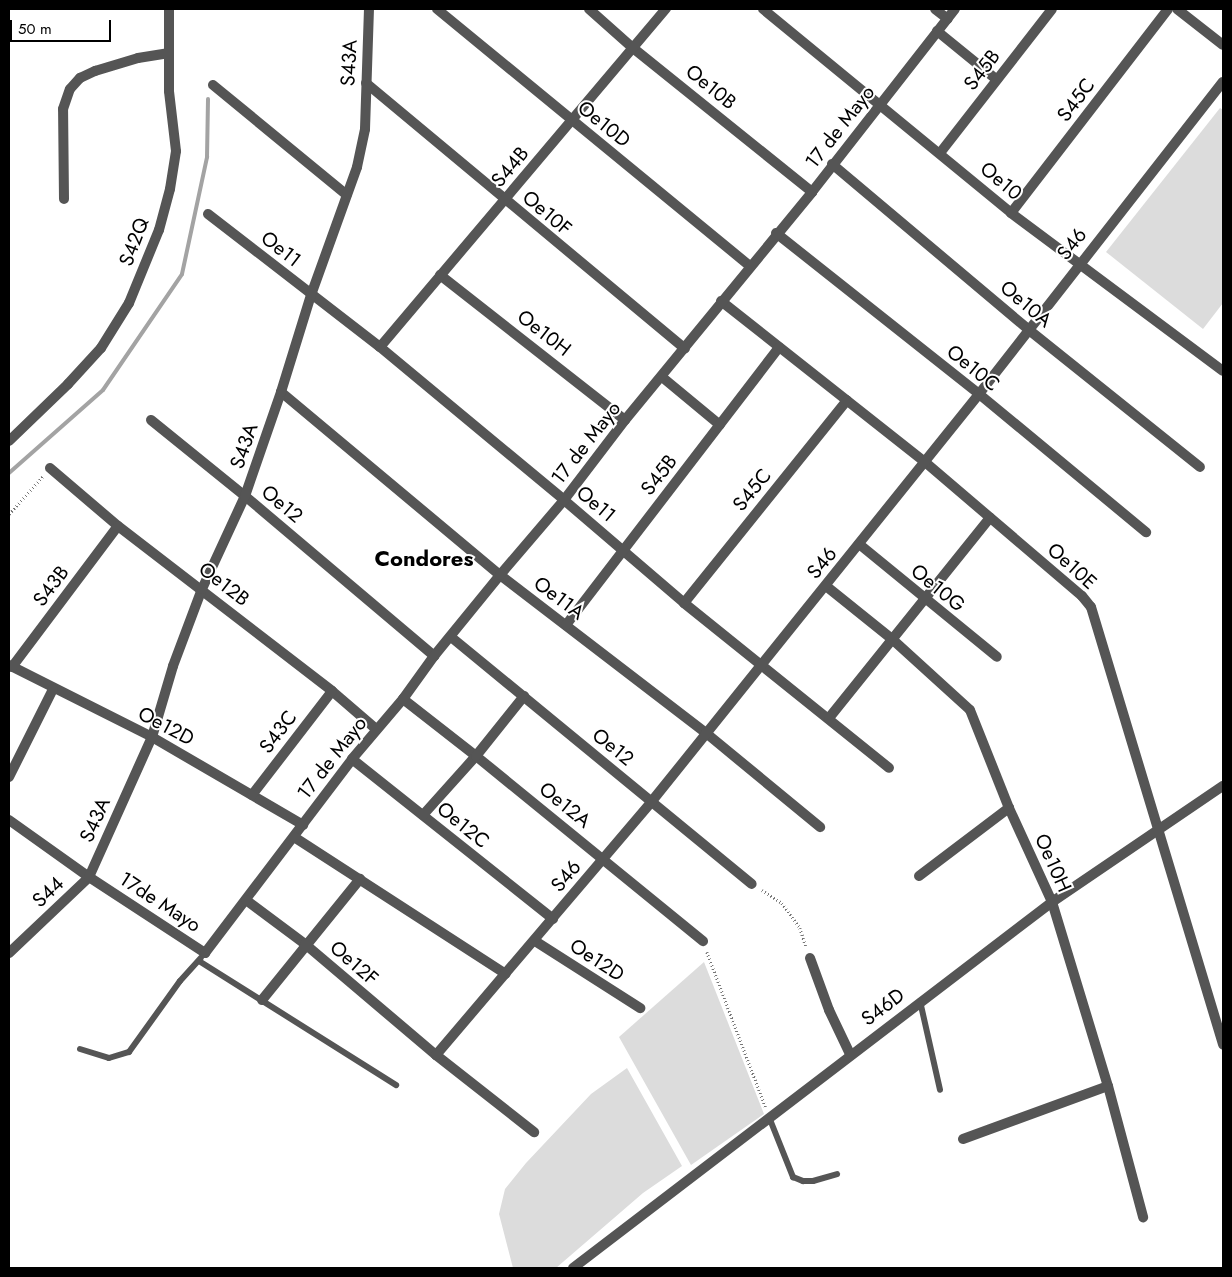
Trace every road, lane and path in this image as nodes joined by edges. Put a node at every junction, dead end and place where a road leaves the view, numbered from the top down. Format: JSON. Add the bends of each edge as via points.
{"nodes":[{"id":1,"x":168,"y":9,"type":"edge"},
{"id":2,"x":370,"y":9,"type":"edge"},
{"id":3,"x":437,"y":9,"type":"edge"},
{"id":4,"x":589,"y":9,"type":"edge"},
{"id":5,"x":666,"y":9,"type":"edge"},
{"id":6,"x":763,"y":9,"type":"edge"},
{"id":7,"x":935,"y":9,"type":"edge"},
{"id":8,"x":956,"y":9,"type":"edge"},
{"id":9,"x":1052,"y":9,"type":"edge"},
{"id":10,"x":1168,"y":9,"type":"edge"},
{"id":11,"x":1177,"y":9,"type":"edge"},
{"id":12,"x":948,"y":18,"type":"junction"},
{"id":13,"x":938,"y":31,"type":"junction"},
{"id":14,"x":1223,"y":45,"type":"edge"},
{"id":15,"x":633,"y":48,"type":"junction"},
{"id":16,"x":168,"y":53,"type":"junction"},
{"id":17,"x":997,"y":80,"type":"junction"},
{"id":18,"x":1223,"y":82,"type":"edge"},
{"id":19,"x":366,"y":83,"type":"junction"},
{"id":20,"x":213,"y":85,"type":"dead end"},
{"id":21,"x":879,"y":105,"type":"junction"},
{"id":22,"x":572,"y":120,"type":"junction"},
{"id":23,"x":940,"y":153,"type":"junction"},
{"id":24,"x":832,"y":164,"type":"junction"},
{"id":25,"x":812,"y":192,"type":"junction"},
{"id":26,"x":347,"y":195,"type":"junction"},
{"id":27,"x":64,"y":199,"type":"dead end"},
{"id":28,"x":504,"y":200,"type":"junction"},
{"id":29,"x":1011,"y":213,"type":"junction"},
{"id":30,"x":208,"y":214,"type":"dead end"},
{"id":31,"x":776,"y":233,"type":"junction"},
{"id":32,"x":1078,"y":264,"type":"junction"},
{"id":33,"x":750,"y":266,"type":"junction"},
{"id":34,"x":440,"y":275,"type":"junction"},
{"id":35,"x":311,"y":295,"type":"junction"},
{"id":36,"x":721,"y":301,"type":"junction"},
{"id":37,"x":1029,"y":330,"type":"junction"},
{"id":38,"x":380,"y":347,"type":"junction"},
{"id":39,"x":779,"y":347,"type":"junction"},
{"id":40,"x":685,"y":350,"type":"junction"},
{"id":41,"x":1223,"y":371,"type":"edge"},
{"id":42,"x":662,"y":377,"type":"junction"},
{"id":43,"x":281,"y":392,"type":"junction"},
{"id":44,"x":979,"y":394,"type":"junction"},
{"id":45,"x":847,"y":400,"type":"junction"},
{"id":46,"x":151,"y":420,"type":"dead end"},
{"id":47,"x":625,"y":420,"type":"junction"},
{"id":48,"x":720,"y":425,"type":"junction"},
{"id":49,"x":9,"y":441,"type":"edge"},
{"id":50,"x":925,"y":462,"type":"junction"},
{"id":51,"x":1200,"y":467,"type":"dead end"},
{"id":52,"x":50,"y":468,"type":"joint"},
{"id":53,"x":245,"y":496,"type":"junction"},
{"id":54,"x":564,"y":500,"type":"junction"},
{"id":55,"x":9,"y":514,"type":"edge"},
{"id":56,"x":990,"y":518,"type":"junction"},
{"id":57,"x":118,"y":526,"type":"junction"},
{"id":58,"x":1146,"y":532,"type":"dead end"},
{"id":59,"x":859,"y":544,"type":"junction"},
{"id":60,"x":623,"y":550,"type":"junction"},
{"id":61,"x":500,"y":575,"type":"junction"},
{"id":62,"x":826,"y":586,"type":"junction"},
{"id":63,"x":202,"y":589,"type":"junction"},
{"id":64,"x":923,"y":599,"type":"junction"},
{"id":65,"x":684,"y":603,"type":"junction"},
{"id":66,"x":566,"y":625,"type":"junction"},
{"id":67,"x":451,"y":637,"type":"junction"},
{"id":68,"x":892,"y":639,"type":"junction"},
{"id":69,"x":434,"y":656,"type":"junction"},
{"id":70,"x":997,"y":657,"type":"dead end"},
{"id":71,"x":10,"y":666,"type":"edge"},
{"id":72,"x":761,"y":666,"type":"junction"},
{"id":73,"x":53,"y":689,"type":"junction"},
{"id":74,"x":332,"y":690,"type":"junction"},
{"id":75,"x":524,"y":696,"type":"junction"},
{"id":76,"x":403,"y":699,"type":"junction"},
{"id":77,"x":829,"y":718,"type":"junction"},
{"id":78,"x":376,"y":728,"type":"junction"},
{"id":79,"x":706,"y":733,"type":"junction"},
{"id":80,"x":152,"y":737,"type":"junction"},
{"id":81,"x":476,"y":756,"type":"junction"},
{"id":82,"x":352,"y":759,"type":"junction"},
{"id":83,"x":888,"y":768,"type":"dead end"},
{"id":84,"x":9,"y":777,"type":"edge"},
{"id":85,"x":1223,"y":786,"type":"edge"},
{"id":86,"x":252,"y":795,"type":"junction"},
{"id":87,"x":652,"y":801,"type":"junction"},
{"id":88,"x":1009,"y":808,"type":"junction"},
{"id":89,"x":423,"y":815,"type":"junction"},
{"id":90,"x":9,"y":820,"type":"edge"},
{"id":91,"x":304,"y":825,"type":"junction"},
{"id":92,"x":820,"y":827,"type":"dead end"},
{"id":93,"x":1160,"y":828,"type":"junction"},
{"id":94,"x":294,"y":837,"type":"junction"},
{"id":95,"x":604,"y":859,"type":"junction"},
{"id":96,"x":919,"y":876,"type":"dead end"},
{"id":97,"x":89,"y":877,"type":"junction"},
{"id":98,"x":360,"y":879,"type":"junction"},
{"id":99,"x":752,"y":884,"type":"joint"},
{"id":100,"x":246,"y":900,"type":"junction"},
{"id":101,"x":1052,"y":902,"type":"junction"},
{"id":102,"x":553,"y":919,"type":"junction"},
{"id":103,"x":535,"y":941,"type":"junction"},
{"id":104,"x":703,"y":941,"type":"joint"},
{"id":105,"x":305,"y":944,"type":"junction"},
{"id":106,"x":9,"y":953,"type":"edge"},
{"id":107,"x":202,"y":957,"type":"junction"},
{"id":108,"x":810,"y":958,"type":"joint"},
{"id":109,"x":506,"y":974,"type":"junction"},
{"id":110,"x":262,"y":1000,"type":"junction"},
{"id":111,"x":920,"y":1001,"type":"junction"},
{"id":112,"x":640,"y":1008,"type":"dead end"},
{"id":113,"x":1223,"y":1044,"type":"edge"},
{"id":114,"x":80,"y":1049,"type":"dead end"},
{"id":115,"x":850,"y":1054,"type":"junction"},
{"id":116,"x":436,"y":1055,"type":"junction"},
{"id":117,"x":396,"y":1085,"type":"dead end"},
{"id":118,"x":1108,"y":1086,"type":"junction"},
{"id":119,"x":940,"y":1090,"type":"dead end"},
{"id":120,"x":769,"y":1117,"type":"junction"},
{"id":121,"x":534,"y":1132,"type":"dead end"},
{"id":122,"x":963,"y":1139,"type":"dead end"},
{"id":123,"x":837,"y":1174,"type":"dead end"},
{"id":124,"x":1143,"y":1217,"type":"dead end"},
{"id":125,"x":573,"y":1268,"type":"edge"}],
"edges":[{"from":1,"to":16,"type":"street","name":"S42Q"},
{"from":2,"to":19,"type":"street","name":"S43A"},
{"from":3,"to":22,"type":"street","name":"Oe10D"},
{"from":4,"to":15,"type":"street","name":"Oe10B"},
{"from":5,"to":15,"type":"street","name":"S44B"},
{"from":6,"to":21,"type":"street","name":"Oe10"},
{"from":7,"to":12,"type":"street"},
{"from":8,"to":12,"type":"street","name":"17 de Mayo"},
{"from":9,"to":17,"type":"street","name":"S45B"},
{"from":10,"to":29,"type":"street","name":"S45C"},
{"from":11,"to":14,"type":"street"},
{"from":12,"to":13,"type":"street","name":"17 de Mayo"},
{"from":13,"to":17,"type":"street"},
{"from":13,"to":21,"type":"street","name":"17 de Mayo"},
{"from":15,"to":22,"type":"street","name":"S44B"},
{"from":15,"to":25,"type":"street","name":"Oe10B"},
{"from":16,"to":27,"type":"street","via":[[95,71],[80,78],[70,89],[63,109]]},
{"from":16,"to":49,"type":"street","name":"S42Q","via":[[176,151],[159,230],[129,303],[102,348]]},
{"from":17,"to":23,"type":"street","name":"S45B"},
{"from":18,"to":32,"type":"street","name":"S46"},
{"from":19,"to":26,"type":"street","name":"S43A","via":[[365,129]]},
{"from":19,"to":28,"type":"street","name":"Oe10F"},
{"from":20,"to":26,"type":"street"},
{"from":21,"to":23,"type":"street","name":"Oe10"},
{"from":21,"to":24,"type":"street","name":"17 de Mayo"},
{"from":22,"to":28,"type":"street","name":"S44B"},
{"from":22,"to":33,"type":"street","name":"Oe10D"},
{"from":23,"to":29,"type":"street","name":"Oe10"},
{"from":24,"to":25,"type":"street","name":"17 de Mayo"},
{"from":24,"to":37,"type":"street","name":"Oe10A"},
{"from":25,"to":31,"type":"street","name":"17 de Mayo"},
{"from":26,"to":35,"type":"street","name":"S43A"},
{"from":28,"to":34,"type":"street","name":"S44B"},
{"from":28,"to":40,"type":"street","name":"Oe10F"},
{"from":29,"to":32,"type":"street","name":"Oe10"},
{"from":30,"to":35,"type":"street","name":"Oe11"},
{"from":31,"to":33,"type":"street","name":"17 de Mayo"},
{"from":31,"to":44,"type":"street","name":"Oe10C"},
{"from":32,"to":37,"type":"street","name":"S46"},
{"from":32,"to":41,"type":"street","name":"Oe10"},
{"from":33,"to":36,"type":"street","name":"17 de Mayo"},
{"from":34,"to":38,"type":"street","name":"S44B"},
{"from":34,"to":47,"type":"street","name":"Oe10H"},
{"from":35,"to":38,"type":"street","name":"Oe11"},
{"from":35,"to":43,"type":"street","name":"S43A"},
{"from":36,"to":39,"type":"street","name":"Oe10E"},
{"from":36,"to":40,"type":"street","name":"17 de Mayo"},
{"from":37,"to":44,"type":"street","name":"S46"},
{"from":37,"to":51,"type":"street","name":"Oe10A"},
{"from":38,"to":54,"type":"street","name":"Oe11"},
{"from":39,"to":45,"type":"street","name":"Oe10E"},
{"from":39,"to":48,"type":"street","name":"S45B"},
{"from":40,"to":42,"type":"street","name":"17 de Mayo"},
{"from":42,"to":47,"type":"street","name":"17 de Mayo"},
{"from":42,"to":48,"type":"street"},
{"from":43,"to":53,"type":"street","name":"S43A"},
{"from":43,"to":61,"type":"street","name":"Oe11A"},
{"from":44,"to":50,"type":"street","name":"S46"},
{"from":44,"to":58,"type":"street","name":"Oe10C"},
{"from":45,"to":50,"type":"street","name":"Oe10E"},
{"from":45,"to":65,"type":"street","name":"S45C"},
{"from":46,"to":53,"type":"street","name":"Oe12"},
{"from":47,"to":54,"type":"street","name":"17 de Mayo"},
{"from":48,"to":60,"type":"street","name":"S45B"},
{"from":50,"to":56,"type":"street","name":"Oe10E"},
{"from":50,"to":59,"type":"street","name":"S46"},
{"from":52,"to":55,"type":"path"},
{"from":52,"to":57,"type":"street","name":"Oe12B"},
{"from":53,"to":63,"type":"street","name":"S43A"},
{"from":53,"to":69,"type":"street","name":"Oe12"},
{"from":54,"to":60,"type":"street","name":"Oe11"},
{"from":54,"to":61,"type":"street","name":"17 de Mayo"},
{"from":56,"to":64,"type":"street"},
{"from":56,"to":93,"type":"street","name":"Oe10E","via":[[1091,607]]},
{"from":57,"to":63,"type":"street","name":"Oe12B"},
{"from":57,"to":71,"type":"street","name":"S43B"},
{"from":59,"to":62,"type":"street","name":"S46"},
{"from":59,"to":64,"type":"street","name":"Oe10G"},
{"from":60,"to":65,"type":"street","name":"Oe11"},
{"from":60,"to":66,"type":"street","name":"S45B"},
{"from":61,"to":66,"type":"street","name":"Oe11A"},
{"from":61,"to":67,"type":"street","name":"17 de Mayo"},
{"from":62,"to":68,"type":"street","name":"Oe10H"},
{"from":62,"to":72,"type":"street","name":"S46"},
{"from":63,"to":74,"type":"street","name":"Oe12B"},
{"from":63,"to":80,"type":"street","name":"S43A","via":[[173,666]]},
{"from":64,"to":68,"type":"street"},
{"from":64,"to":70,"type":"street","name":"Oe10G"},
{"from":65,"to":72,"type":"street","name":"Oe11"},
{"from":66,"to":79,"type":"street","name":"Oe11A"},
{"from":67,"to":69,"type":"street","name":"17 de Mayo"},
{"from":67,"to":75,"type":"street","name":"Oe12"},
{"from":68,"to":77,"type":"street"},
{"from":68,"to":88,"type":"street","name":"Oe10H","via":[[970,710]]},
{"from":69,"to":76,"type":"street","name":"17 de Mayo"},
{"from":71,"to":73,"type":"street","name":"Oe12D"},
{"from":72,"to":77,"type":"street","name":"Oe11"},
{"from":72,"to":79,"type":"street","name":"S46"},
{"from":73,"to":80,"type":"street","name":"Oe12D"},
{"from":73,"to":84,"type":"street"},
{"from":74,"to":78,"type":"street","name":"Oe12B"},
{"from":74,"to":86,"type":"street","name":"S43C"},
{"from":75,"to":81,"type":"street"},
{"from":75,"to":87,"type":"street","name":"Oe12"},
{"from":76,"to":78,"type":"street","name":"17 de Mayo"},
{"from":76,"to":81,"type":"street","name":"Oe12A"},
{"from":77,"to":83,"type":"street","name":"Oe11"},
{"from":78,"to":82,"type":"street","name":"17 de Mayo"},
{"from":79,"to":87,"type":"street","name":"S46"},
{"from":79,"to":92,"type":"street","name":"Oe11A"},
{"from":80,"to":86,"type":"street","name":"Oe12D"},
{"from":80,"to":97,"type":"street","name":"S43A"},
{"from":81,"to":89,"type":"street"},
{"from":81,"to":95,"type":"street","name":"Oe12A"},
{"from":82,"to":89,"type":"street","name":"Oe12C"},
{"from":82,"to":91,"type":"street","name":"17 de Mayo"},
{"from":85,"to":93,"type":"street","name":"S46D"},
{"from":86,"to":91,"type":"street","name":"Oe12D"},
{"from":87,"to":95,"type":"street","name":"S46"},
{"from":87,"to":99,"type":"street","name":"Oe12"},
{"from":88,"to":96,"type":"street"},
{"from":88,"to":101,"type":"street","name":"Oe10H"},
{"from":89,"to":102,"type":"street","name":"Oe12C"},
{"from":90,"to":97,"type":"street"},
{"from":91,"to":94,"type":"street","name":"17 de Mayo"},
{"from":93,"to":101,"type":"street","name":"S46D"},
{"from":93,"to":113,"type":"street","name":"Oe10E"},
{"from":94,"to":98,"type":"street"},
{"from":94,"to":100,"type":"street","name":"17 de Mayo"},
{"from":95,"to":102,"type":"street","name":"S46"},
{"from":95,"to":104,"type":"street","name":"Oe12A"},
{"from":97,"to":106,"type":"street","name":"S44"},
{"from":97,"to":107,"type":"street","name":"17de Mayo"},
{"from":98,"to":105,"type":"street"},
{"from":98,"to":109,"type":"street"},
{"from":99,"to":108,"type":"path","via":[[782,903],[800,928]]},
{"from":100,"to":105,"type":"street","name":"Oe12F"},
{"from":100,"to":107,"type":"street","name":"17de Mayo"},
{"from":101,"to":111,"type":"street","name":"S46D"},
{"from":101,"to":118,"type":"street","name":"Oe10H"},
{"from":102,"to":103,"type":"street","name":"S46"},
{"from":103,"to":109,"type":"street","name":"S46"},
{"from":103,"to":112,"type":"street","name":"Oe12D"},
{"from":104,"to":120,"type":"path"},
{"from":105,"to":110,"type":"street"},
{"from":105,"to":116,"type":"street","name":"Oe12F"},
{"from":107,"to":110,"type":"lane"},
{"from":107,"to":114,"type":"lane","via":[[180,981],[129,1052],[109,1058]]},
{"from":108,"to":115,"type":"street"},
{"from":109,"to":116,"type":"street","name":"S46"},
{"from":110,"to":117,"type":"lane"},
{"from":111,"to":115,"type":"street","name":"S46D"},
{"from":111,"to":119,"type":"lane"},
{"from":115,"to":120,"type":"street","name":"S46D"},
{"from":116,"to":121,"type":"street","name":"Oe12F"},
{"from":118,"to":122,"type":"street"},
{"from":118,"to":124,"type":"street","name":"Oe10H"},
{"from":120,"to":123,"type":"lane","via":[[793,1177],[813,1182]]},
{"from":120,"to":125,"type":"street","name":"S46D"}]}
